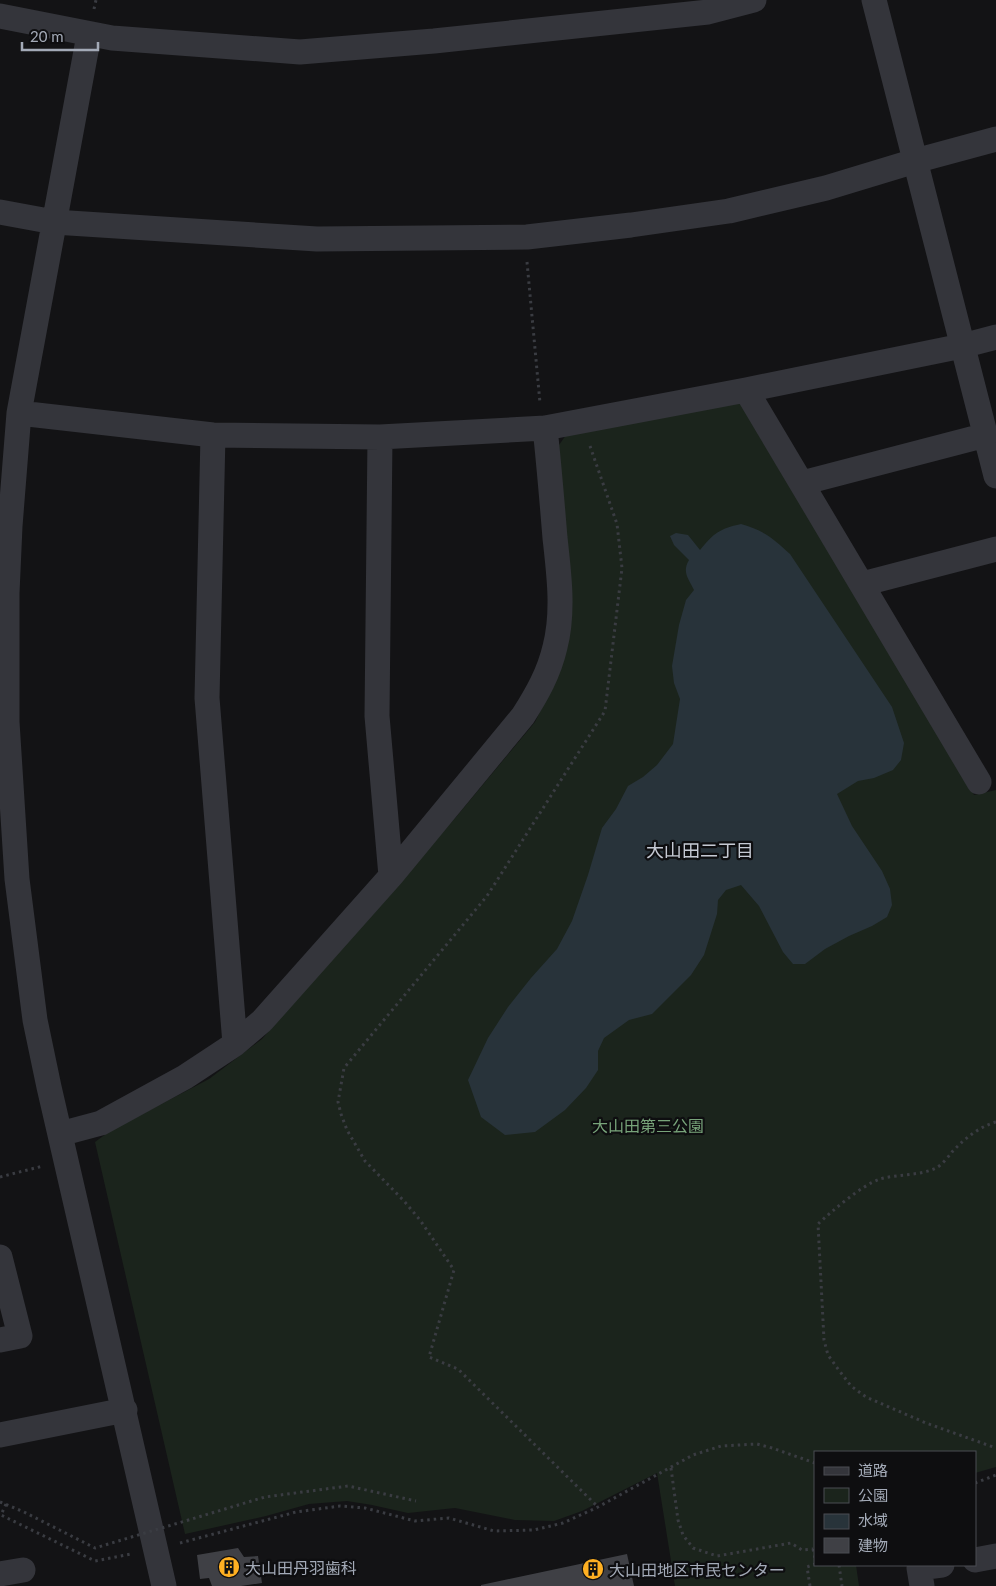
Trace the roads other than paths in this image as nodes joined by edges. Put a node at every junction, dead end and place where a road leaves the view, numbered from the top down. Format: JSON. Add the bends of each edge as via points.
{"nodes":[{"id":1,"x":754,"y":0,"type":"edge"},
{"id":2,"x":874,"y":0,"type":"edge"},
{"id":3,"x":0,"y":16,"type":"edge"},
{"id":4,"x":89,"y":35,"type":"junction"},
{"id":5,"x":996,"y":139,"type":"edge"},
{"id":6,"x":916,"y":161,"type":"junction"},
{"id":7,"x":0,"y":212,"type":"edge"},
{"id":8,"x":54,"y":222,"type":"junction"},
{"id":9,"x":996,"y":337,"type":"edge"},
{"id":10,"x":962,"y":346,"type":"junction"},
{"id":11,"x":746,"y":390,"type":"junction"},
{"id":12,"x":19,"y":413,"type":"junction"},
{"id":13,"x":544,"y":428,"type":"junction"},
{"id":14,"x":212,"y":435,"type":"junction"},
{"id":15,"x":986,"y":436,"type":"junction"},
{"id":16,"x":380,"y":437,"type":"junction"},
{"id":17,"x":996,"y":476,"type":"edge"},
{"id":18,"x":802,"y":483,"type":"junction"},
{"id":19,"x":996,"y":549,"type":"edge"},
{"id":20,"x":862,"y":584,"type":"junction"},
{"id":21,"x":979,"y":782,"type":"dead end"},
{"id":22,"x":391,"y":876,"type":"junction"},
{"id":23,"x":235,"y":1044,"type":"junction"},
{"id":24,"x":60,"y":1134,"type":"junction"},
{"id":25,"x":0,"y":1257,"type":"edge"},
{"id":26,"x":0,"y":1340,"type":"edge"},
{"id":27,"x":125,"y":1410,"type":"junction"},
{"id":28,"x":0,"y":1435,"type":"edge"},
{"id":29,"x":996,"y":1556,"type":"edge"},
{"id":30,"x":976,"y":1560,"type":"edge"},
{"id":31,"x":934,"y":1566,"type":"edge"},
{"id":32,"x":164,"y":1586,"type":"edge"},
{"id":33,"x":922,"y":1586,"type":"edge"}],
"edges":[{"from":1,"to":4,"type":"street","via":[[708,12],[300,52]]},
{"from":2,"to":6,"type":"street"},
{"from":3,"to":4,"type":"street"},
{"from":4,"to":8,"type":"street"},
{"from":5,"to":6,"type":"street"},
{"from":6,"to":8,"type":"street","via":[[826,188],[729,211],[527,237],[317,239]]},
{"from":6,"to":10,"type":"street"},
{"from":7,"to":8,"type":"street"},
{"from":8,"to":12,"type":"street"},
{"from":9,"to":10,"type":"street"},
{"from":10,"to":11,"type":"street"},
{"from":10,"to":15,"type":"street"},
{"from":11,"to":13,"type":"street"},
{"from":11,"to":18,"type":"street"},
{"from":12,"to":14,"type":"street"},
{"from":12,"to":24,"type":"street","via":[[7,593],[10,784],[30,991]]},
{"from":13,"to":16,"type":"street"},
{"from":13,"to":22,"type":"street","via":[[560,609],[550,666],[523,716]]},
{"from":14,"to":16,"type":"street"},
{"from":14,"to":23,"type":"street","via":[[208,698]]},
{"from":15,"to":17,"type":"street"},
{"from":15,"to":18,"type":"street"},
{"from":16,"to":22,"type":"street","via":[[377,716]]},
{"from":18,"to":20,"type":"street"},
{"from":19,"to":20,"type":"street"},
{"from":20,"to":21,"type":"street"},
{"from":22,"to":23,"type":"street","via":[[262,1021]]},
{"from":23,"to":24,"type":"street","via":[[101,1123]]},
{"from":24,"to":27,"type":"street","via":[[55,1165]]},
{"from":25,"to":26,"type":"street","via":[[20,1336]]},
{"from":27,"to":28,"type":"street"},
{"from":27,"to":32,"type":"street"},
{"from":29,"to":30,"type":"street"},
{"from":31,"to":33,"type":"street","via":[[919,1568]]}]}
